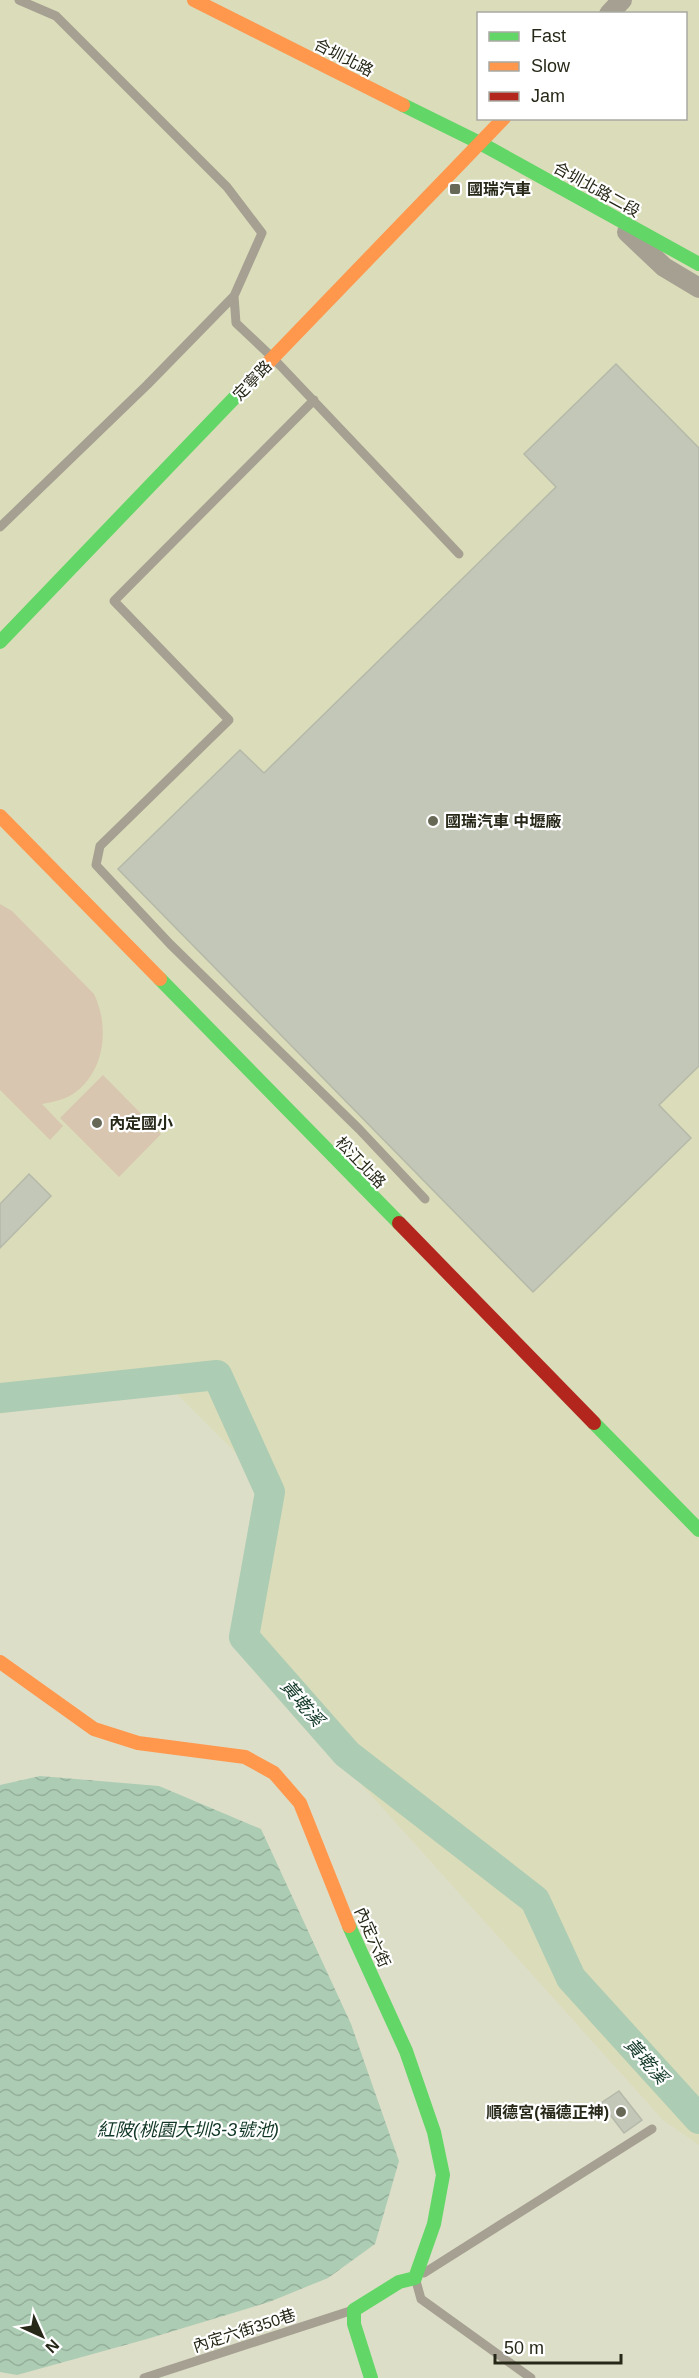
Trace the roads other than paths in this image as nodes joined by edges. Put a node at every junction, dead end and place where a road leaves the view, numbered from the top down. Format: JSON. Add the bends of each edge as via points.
{"nodes":[{"id":1,"x":19,"y":0,"type":"edge"},
{"id":2,"x":194,"y":0,"type":"edge"},
{"id":3,"x":622,"y":0,"type":"edge"},
{"id":4,"x":611,"y":12,"type":"edge"},
{"id":5,"x":502,"y":120,"type":"edge"},
{"id":6,"x":480,"y":143,"type":"junction"},
{"id":7,"x":605,"y":212,"type":"junction"},
{"id":8,"x":699,"y":264,"type":"edge"},
{"id":9,"x":699,"y":288,"type":"edge"},
{"id":10,"x":234,"y":296,"type":"junction"},
{"id":11,"x":273,"y":358,"type":"junction"},
{"id":12,"x":314,"y":400,"type":"junction"},
{"id":13,"x":0,"y":527,"type":"edge"},
{"id":14,"x":459,"y":554,"type":"dead end"},
{"id":15,"x":0,"y":642,"type":"edge"},
{"id":16,"x":0,"y":816,"type":"edge"},
{"id":17,"x":425,"y":1199,"type":"dead end"},
{"id":18,"x":699,"y":1530,"type":"edge"},
{"id":19,"x":0,"y":1662,"type":"edge"},
{"id":20,"x":652,"y":2129,"type":"dead end"},
{"id":21,"x":415,"y":2278,"type":"junction"},
{"id":22,"x":354,"y":2310,"type":"junction"},
{"id":23,"x":144,"y":2378,"type":"edge"},
{"id":24,"x":371,"y":2378,"type":"edge"},
{"id":25,"x":531,"y":2378,"type":"edge"}],
"edges":[{"from":1,"to":10,"type":"lane","via":[[56,16],[227,187],[262,233]]},
{"from":2,"to":6,"type":"street","name":"合圳北路"},
{"from":3,"to":4,"type":"street"},
{"from":5,"to":6,"type":"street","name":"定寧路"},
{"from":6,"to":7,"type":"street","name":"合圳北路二段"},
{"from":6,"to":11,"type":"street","name":"定寧路"},
{"from":7,"to":8,"type":"street","name":"合圳北路二段"},
{"from":7,"to":9,"type":"street","via":[[664,267]]},
{"from":10,"to":11,"type":"lane","via":[[236,323]]},
{"from":10,"to":13,"type":"lane"},
{"from":11,"to":12,"type":"lane"},
{"from":11,"to":15,"type":"street","name":"定寧路"},
{"from":12,"to":14,"type":"lane"},
{"from":12,"to":17,"type":"lane","via":[[114,601],[229,720],[100,846],[96,865]]},
{"from":16,"to":18,"type":"street","name":"松江北路"},
{"from":19,"to":21,"type":"street","name":"內定六街","via":[[94,1729],[138,1743],[245,1757],[274,1773],[300,1803],[340,1905],[406,2051],[435,2132],[443,2175],[434,2224]]},
{"from":20,"to":21,"type":"lane"},
{"from":21,"to":22,"type":"street","via":[[399,2282]]},
{"from":21,"to":25,"type":"lane","via":[[421,2299]]},
{"from":22,"to":23,"type":"lane","name":"內定六街350巷"},
{"from":22,"to":24,"type":"street","via":[[354,2324]]}]}
